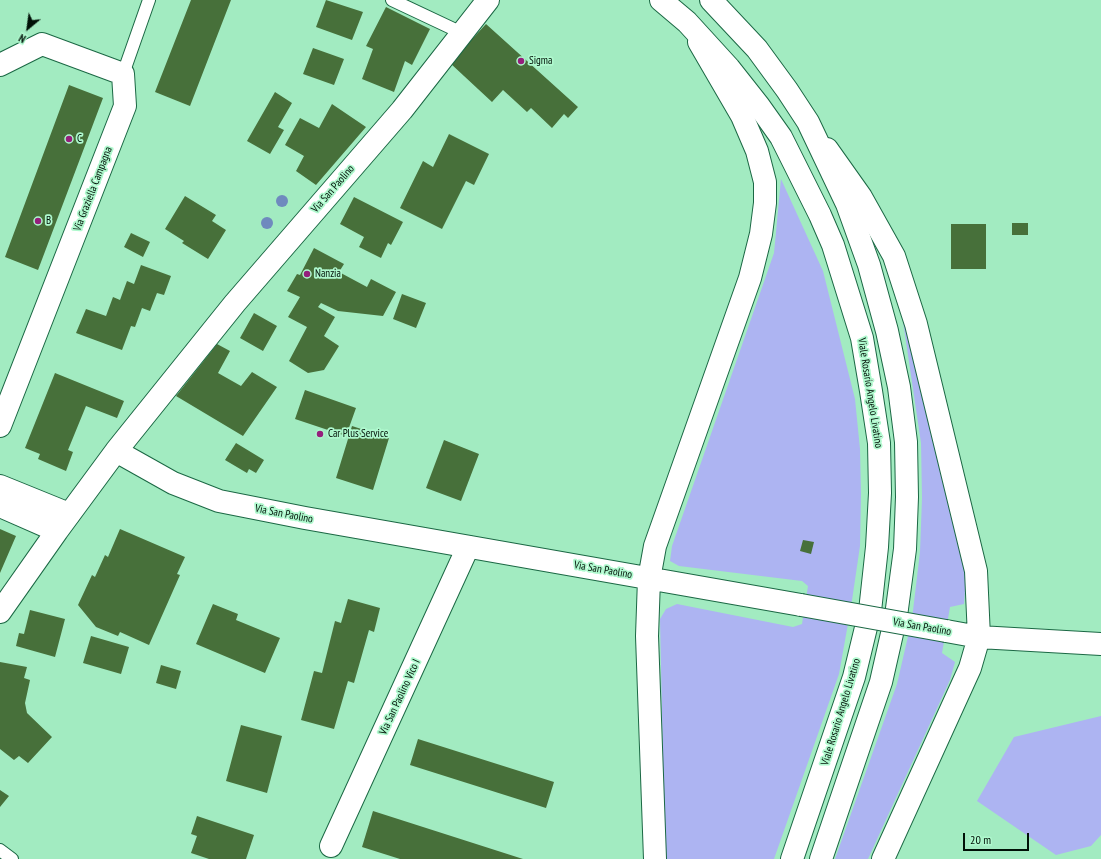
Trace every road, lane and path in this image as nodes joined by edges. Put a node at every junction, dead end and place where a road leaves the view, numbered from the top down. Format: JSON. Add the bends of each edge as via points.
{"nodes":[{"id":1,"x":149,"y":0,"type":"edge"},
{"id":2,"x":392,"y":0,"type":"edge"},
{"id":3,"x":488,"y":0,"type":"edge"},
{"id":4,"x":661,"y":0,"type":"edge"},
{"id":5,"x":711,"y":0,"type":"edge"},
{"id":6,"x":687,"y":22,"type":"junction"},
{"id":7,"x":462,"y":33,"type":"junction"},
{"id":8,"x":0,"y":65,"type":"edge"},
{"id":9,"x":123,"y":74,"type":"junction"},
{"id":10,"x":808,"y":122,"type":"junction"},
{"id":11,"x":0,"y":426,"type":"edge"},
{"id":12,"x":116,"y":451,"type":"junction"},
{"id":13,"x":0,"y":486,"type":"edge"},
{"id":14,"x":0,"y":506,"type":"edge"},
{"id":15,"x":63,"y":522,"type":"junction"},
{"id":16,"x":468,"y":547,"type":"junction"},
{"id":17,"x":649,"y":579,"type":"junction"},
{"id":18,"x":0,"y":612,"type":"edge"},
{"id":19,"x":979,"y":637,"type":"junction"},
{"id":20,"x":1101,"y":644,"type":"edge"},
{"id":21,"x":331,"y":846,"type":"dead end"},
{"id":22,"x":0,"y":850,"type":"edge"},
{"id":23,"x":12,"y":859,"type":"edge"},
{"id":24,"x":655,"y":859,"type":"edge"},
{"id":25,"x":792,"y":859,"type":"edge"},
{"id":26,"x":821,"y":859,"type":"edge"},
{"id":27,"x":883,"y":859,"type":"edge"}],
"edges":[{"from":1,"to":9,"type":"lane"},
{"from":2,"to":7,"type":"lane"},
{"from":3,"to":7,"type":"street","name":"Via San Paolino"},
{"from":4,"to":6,"type":"street","name":"Viale Rosario Angelo Livatino"},
{"from":5,"to":10,"type":"street","via":[[757,49]]},
{"from":6,"to":17,"type":"street","via":[[745,123],[757,151],[765,182],[765,203],[761,234],[750,278],[654,546]]},
{"from":6,"to":25,"type":"street","name":"Viale Rosario Angelo Livatino","via":[[729,68],[781,137],[820,215],[833,245],[862,338],[879,443],[880,493],[870,611],[854,677]]},
{"from":7,"to":12,"type":"street","name":"Via San Paolino","via":[[402,110],[235,303]]},
{"from":8,"to":9,"type":"street","via":[[42,44]]},
{"from":9,"to":11,"type":"street","name":"Via Graziella Campagna","via":[[125,106]]},
{"from":10,"to":19,"type":"street","via":[[861,197],[894,256],[916,324],[976,571]]},
{"from":10,"to":26,"type":"street","via":[[859,235],[888,331],[906,442],[907,497],[905,549],[896,616],[881,682]]},
{"from":12,"to":15,"type":"street","name":"Via San Paolino"},
{"from":12,"to":16,"type":"street","name":"Via San Paolino","via":[[173,483],[219,501]]},
{"from":13,"to":15,"type":"street"},
{"from":14,"to":15,"type":"street"},
{"from":15,"to":18,"type":"street","name":"Via San Paolino"},
{"from":16,"to":17,"type":"street","name":"Via San Paolino"},
{"from":16,"to":21,"type":"street","name":"Via San Paolino Vico I"},
{"from":17,"to":19,"type":"street","name":"Via San Paolino","bridge":true},
{"from":17,"to":24,"type":"street","via":[[647,636]]},
{"from":19,"to":20,"type":"street","name":"Via San Paolino"},
{"from":19,"to":27,"type":"street","via":[[970,668]]},
{"from":22,"to":23,"type":"lane"}]}
